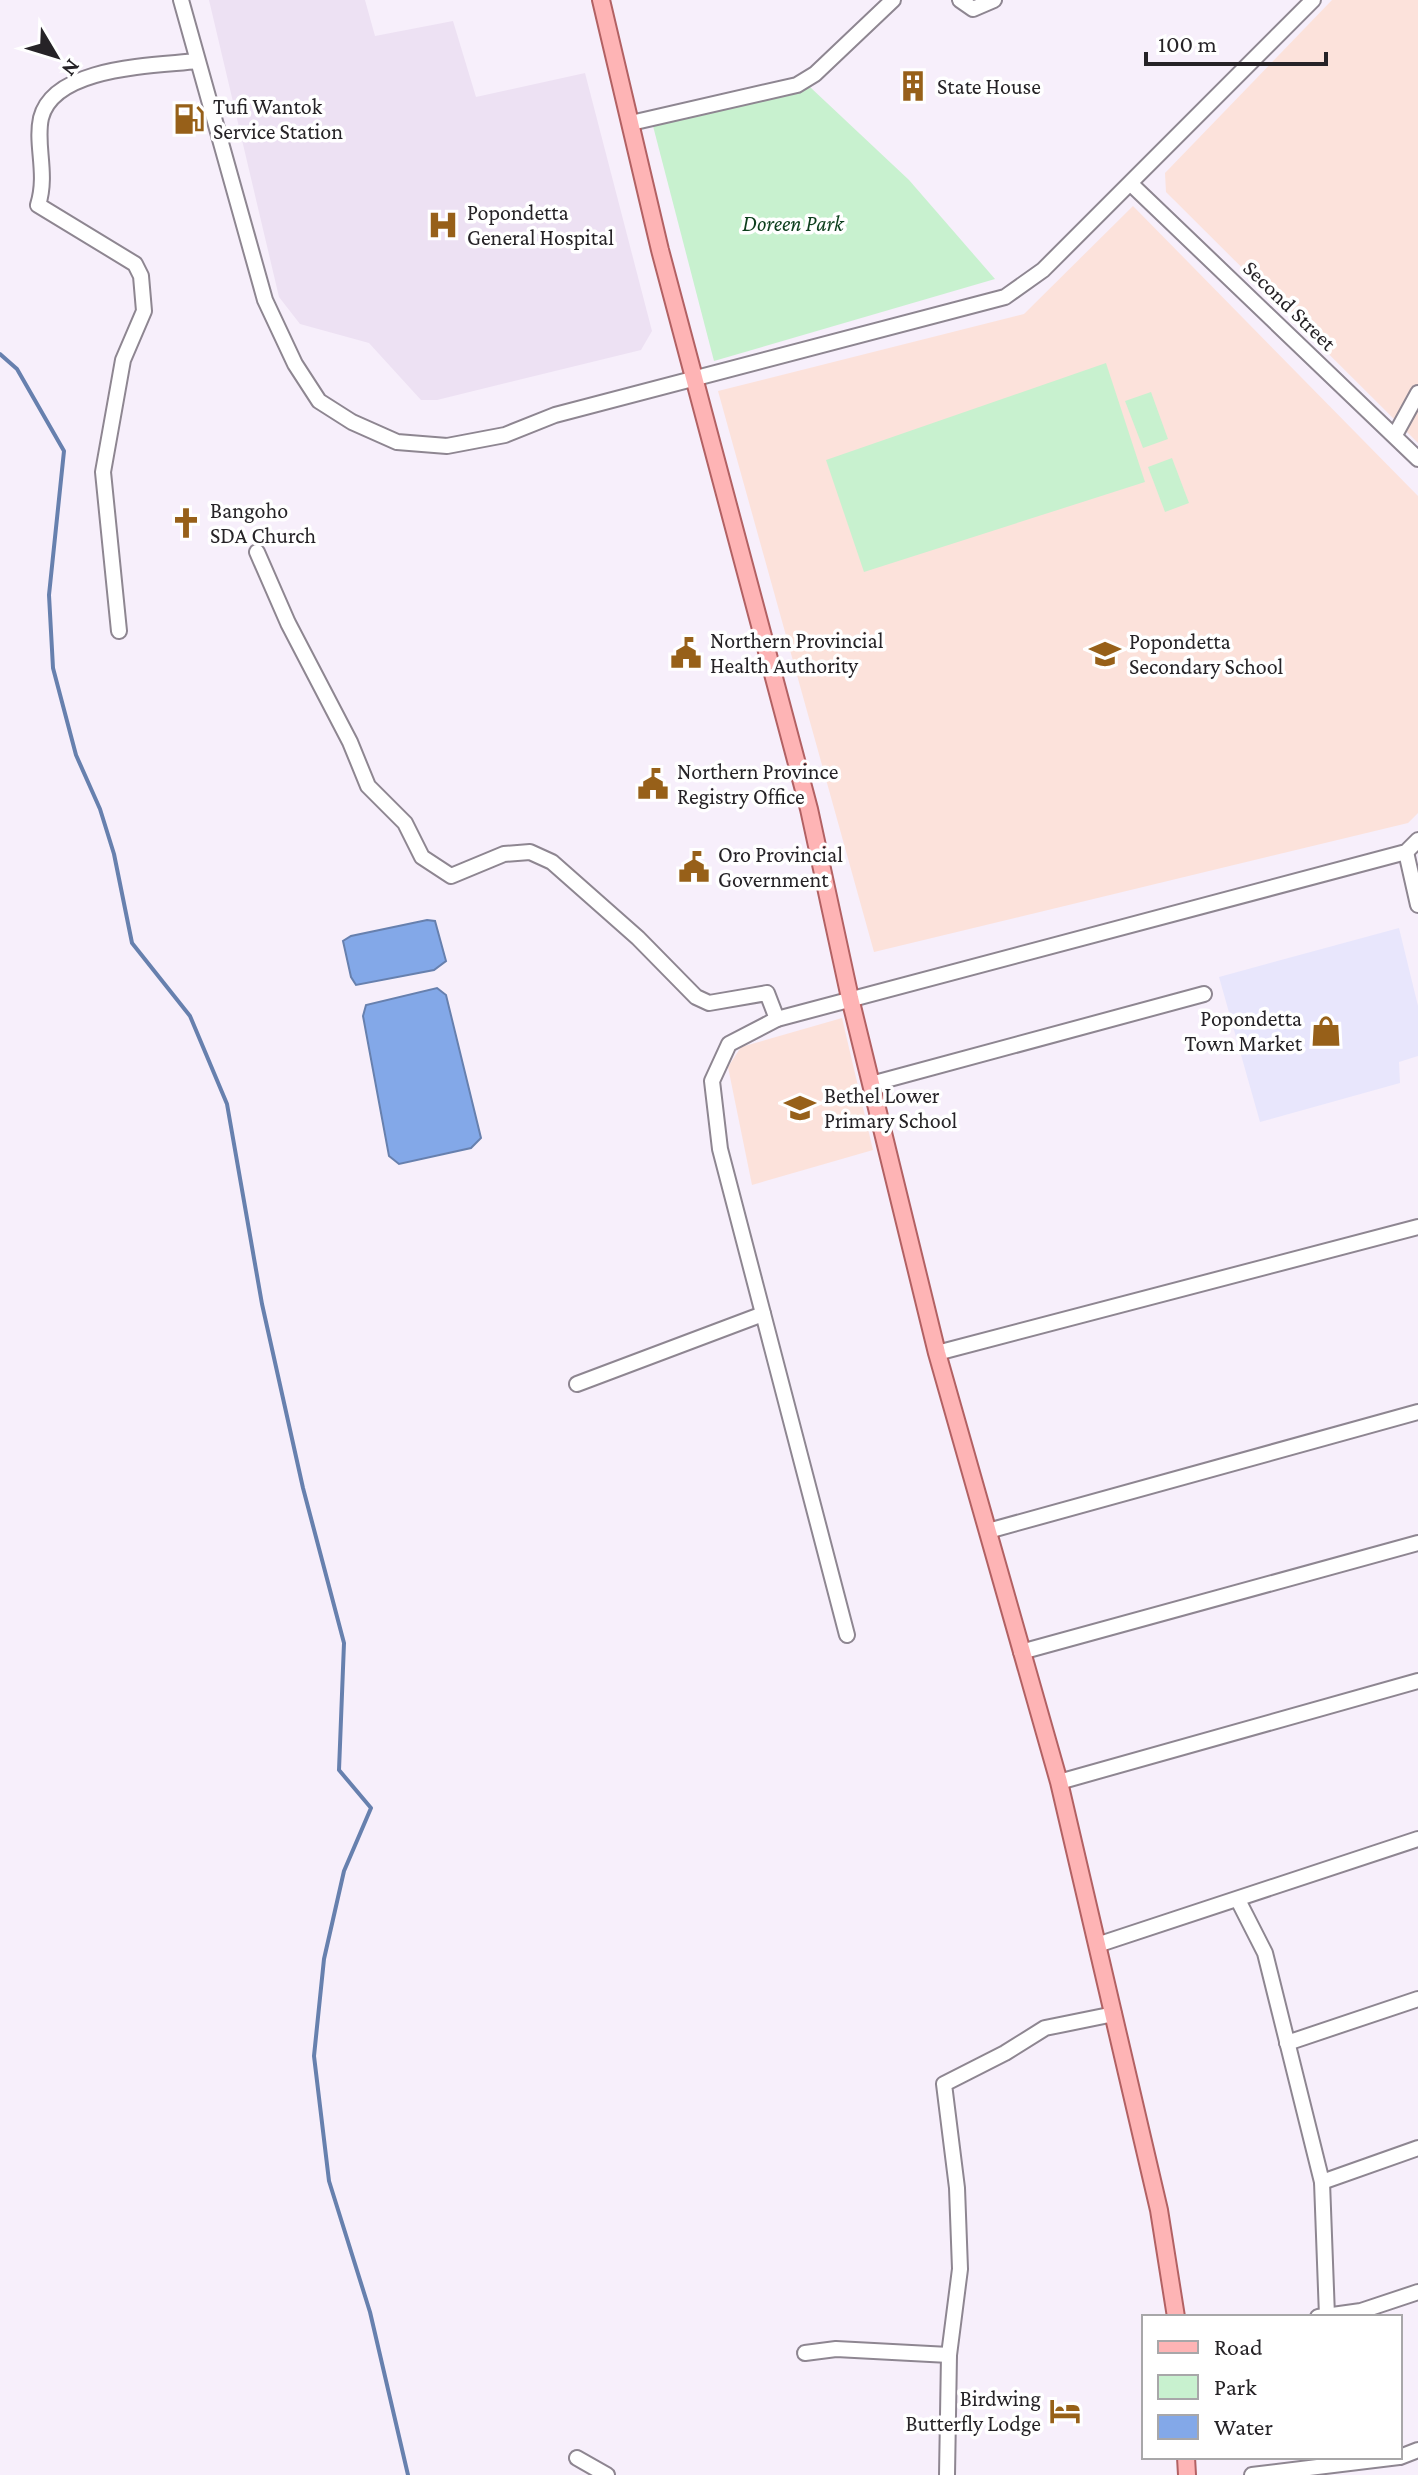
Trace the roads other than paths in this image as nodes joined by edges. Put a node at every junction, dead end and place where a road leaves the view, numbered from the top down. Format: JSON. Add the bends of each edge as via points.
{"nodes":[{"id":1,"x":181,"y":0,"type":"edge"},
{"id":2,"x":601,"y":0,"type":"edge"},
{"id":3,"x":893,"y":0,"type":"edge"},
{"id":4,"x":960,"y":0,"type":"edge"},
{"id":5,"x":994,"y":0,"type":"edge"},
{"id":6,"x":1313,"y":0,"type":"edge"},
{"id":7,"x":197,"y":61,"type":"junction"},
{"id":8,"x":631,"y":123,"type":"junction"},
{"id":9,"x":1131,"y":184,"type":"junction"},
{"id":10,"x":695,"y":377,"type":"junction"},
{"id":11,"x":1418,"y":393,"type":"edge"},
{"id":12,"x":1395,"y":435,"type":"junction"},
{"id":13,"x":1418,"y":459,"type":"edge"},
{"id":14,"x":257,"y":552,"type":"dead end"},
{"id":15,"x":119,"y":631,"type":"dead end"},
{"id":16,"x":1418,"y":840,"type":"edge"},
{"id":17,"x":1406,"y":852,"type":"junction"},
{"id":18,"x":1418,"y":905,"type":"edge"},
{"id":19,"x":1204,"y":994,"type":"dead end"},
{"id":20,"x":850,"y":998,"type":"junction"},
{"id":21,"x":777,"y":1019,"type":"junction"},
{"id":22,"x":871,"y":1084,"type":"junction"},
{"id":23,"x":1418,"y":1227,"type":"edge"},
{"id":24,"x":763,"y":1314,"type":"junction"},
{"id":25,"x":937,"y":1353,"type":"junction"},
{"id":26,"x":577,"y":1384,"type":"dead end"},
{"id":27,"x":1418,"y":1412,"type":"edge"},
{"id":28,"x":988,"y":1531,"type":"junction"},
{"id":29,"x":1418,"y":1543,"type":"edge"},
{"id":30,"x":847,"y":1635,"type":"dead end"},
{"id":31,"x":1021,"y":1652,"type":"junction"},
{"id":32,"x":1418,"y":1681,"type":"edge"},
{"id":33,"x":1059,"y":1782,"type":"junction"},
{"id":34,"x":1418,"y":1839,"type":"edge"},
{"id":35,"x":1238,"y":1900,"type":"junction"},
{"id":36,"x":1097,"y":1945,"type":"junction"},
{"id":37,"x":1418,"y":1999,"type":"edge"},
{"id":38,"x":1114,"y":2014,"type":"junction"},
{"id":39,"x":1287,"y":2043,"type":"junction"},
{"id":40,"x":1418,"y":2148,"type":"edge"},
{"id":41,"x":1322,"y":2182,"type":"junction"},
{"id":42,"x":1418,"y":2292,"type":"edge"},
{"id":43,"x":1176,"y":2315,"type":"edge"},
{"id":44,"x":1322,"y":2315,"type":"edge"},
{"id":45,"x":1330,"y":2315,"type":"edge"},
{"id":46,"x":805,"y":2353,"type":"dead end"},
{"id":47,"x":949,"y":2355,"type":"junction"},
{"id":48,"x":577,"y":2458,"type":"dead end"},
{"id":49,"x":1396,"y":2462,"type":"edge"},
{"id":50,"x":607,"y":2475,"type":"edge"},
{"id":51,"x":947,"y":2475,"type":"edge"},
{"id":52,"x":1187,"y":2475,"type":"edge"},
{"id":53,"x":1196,"y":2475,"type":"edge"},
{"id":54,"x":1252,"y":2475,"type":"edge"}],
"edges":[{"from":1,"to":7,"type":"street"},
{"from":2,"to":8,"type":"main road"},
{"from":3,"to":8,"type":"street","via":[[797,85]]},
{"from":4,"to":5,"type":"street","via":[[973,9]]},
{"from":6,"to":9,"type":"street"},
{"from":7,"to":10,"type":"street","via":[[265,300],[319,401],[352,422],[397,442],[447,446],[505,435],[555,415]]},
{"from":7,"to":15,"type":"street","via":[[102,73],[67,85],[45,107],[41,121],[44,180],[38,205],[135,264],[141,276],[144,311],[123,360],[103,472]]},
{"from":8,"to":10,"type":"main road"},
{"from":9,"to":10,"type":"street","via":[[1043,270],[1005,297]]},
{"from":9,"to":12,"type":"street","name":"Second Street"},
{"from":10,"to":20,"type":"main road","via":[[809,809]]},
{"from":11,"to":12,"type":"street"},
{"from":12,"to":13,"type":"street","name":"Second Street"},
{"from":14,"to":21,"type":"street","via":[[368,786],[405,823],[422,857],[451,876],[504,854],[530,852],[552,862],[696,997],[709,1003],[767,993]]},
{"from":16,"to":17,"type":"street"},
{"from":17,"to":18,"type":"street"},
{"from":17,"to":20,"type":"street"},
{"from":19,"to":22,"type":"street"},
{"from":20,"to":21,"type":"street"},
{"from":20,"to":22,"type":"main road"},
{"from":21,"to":24,"type":"street","via":[[729,1044],[712,1081],[720,1149]]},
{"from":22,"to":25,"type":"main road"},
{"from":23,"to":25,"type":"street"},
{"from":24,"to":26,"type":"street"},
{"from":24,"to":30,"type":"street"},
{"from":25,"to":28,"type":"main road"},
{"from":27,"to":28,"type":"street"},
{"from":28,"to":31,"type":"main road"},
{"from":29,"to":31,"type":"street"},
{"from":31,"to":33,"type":"main road"},
{"from":32,"to":33,"type":"street"},
{"from":33,"to":36,"type":"main road"},
{"from":34,"to":35,"type":"street"},
{"from":35,"to":36,"type":"street"},
{"from":35,"to":39,"type":"street","via":[[1265,1953]]},
{"from":36,"to":38,"type":"main road"},
{"from":37,"to":39,"type":"street"},
{"from":38,"to":43,"type":"main road","via":[[1159,2210]]},
{"from":38,"to":47,"type":"street","via":[[1045,2028],[944,2084],[960,2269]]},
{"from":39,"to":41,"type":"street"},
{"from":40,"to":41,"type":"street"},
{"from":41,"to":44,"type":"street"},
{"from":42,"to":45,"type":"street","via":[[1361,2311]]},
{"from":46,"to":47,"type":"street","via":[[836,2349]]},
{"from":47,"to":51,"type":"street"},
{"from":48,"to":50,"type":"street"},
{"from":49,"to":54,"type":"street"},
{"from":52,"to":53,"type":"street"}]}
